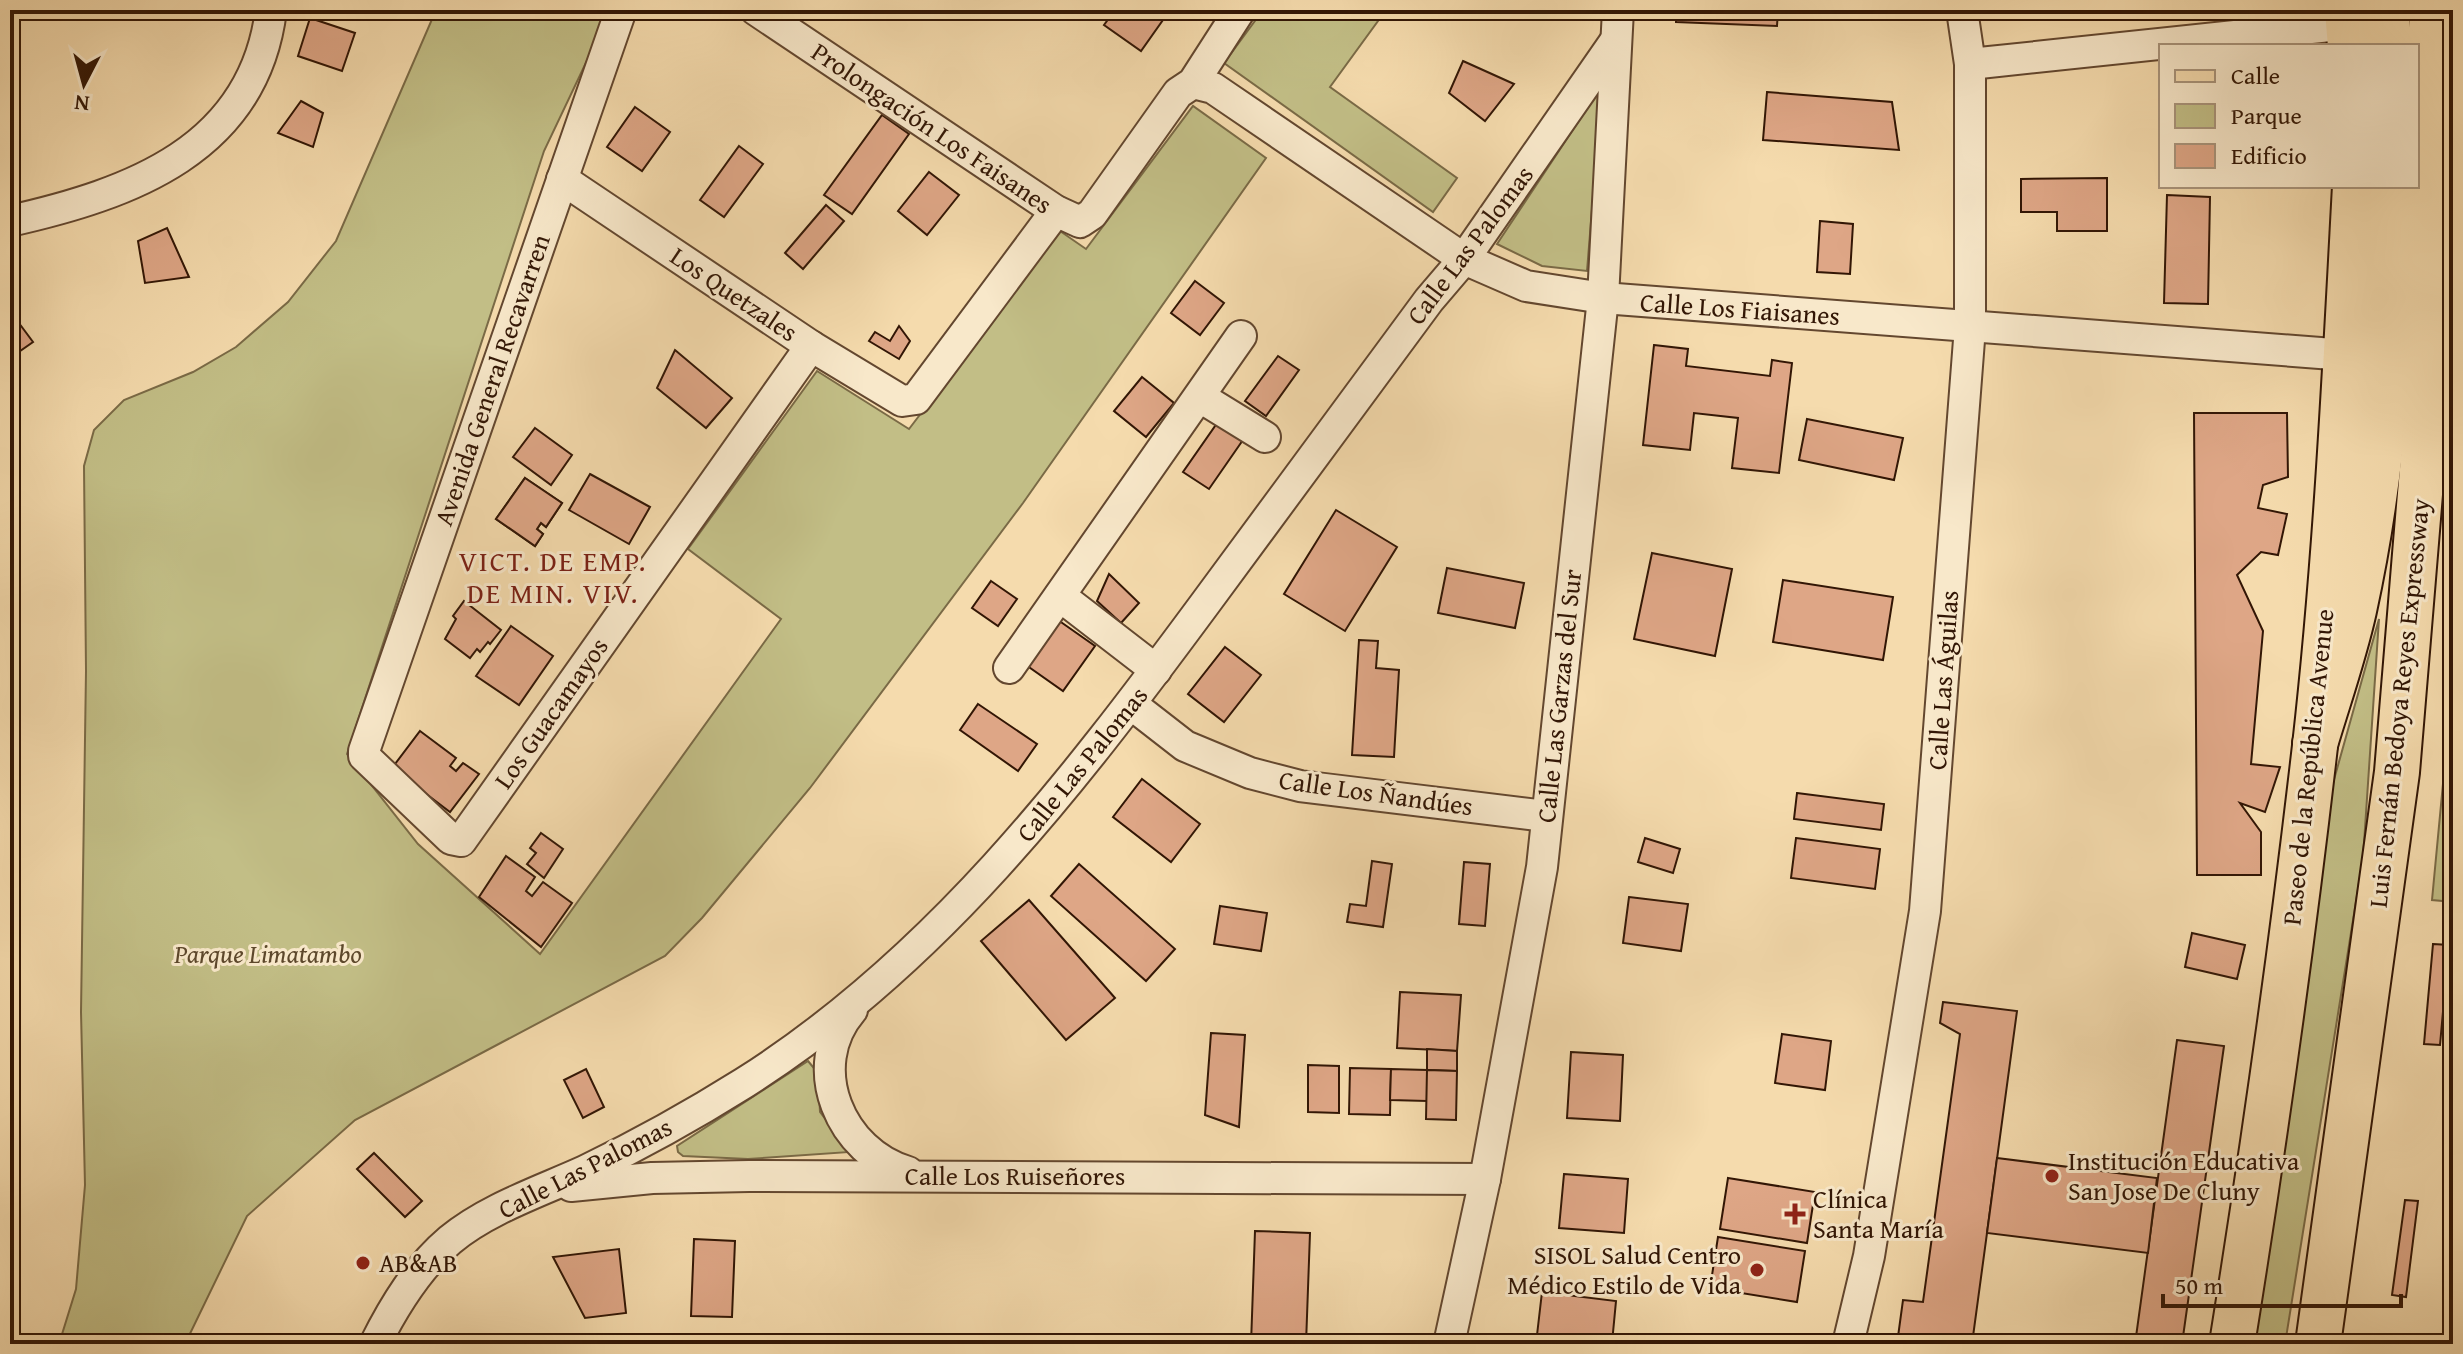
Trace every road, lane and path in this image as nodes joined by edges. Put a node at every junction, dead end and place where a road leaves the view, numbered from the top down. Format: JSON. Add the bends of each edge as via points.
{"nodes":[{"id":1,"x":271,"y":10,"type":"edge"},
{"id":2,"x":621,"y":10,"type":"edge"},
{"id":3,"x":756,"y":10,"type":"edge"},
{"id":4,"x":1240,"y":10,"type":"edge"},
{"id":5,"x":1618,"y":10,"type":"edge"},
{"id":6,"x":1962,"y":10,"type":"edge"},
{"id":7,"x":2432,"y":10,"type":"edge"},
{"id":8,"x":2358,"y":23,"type":"edge"},
{"id":9,"x":1616,"y":40,"type":"junction"},
{"id":10,"x":2159,"y":44,"type":"edge"},
{"id":11,"x":2159,"y":44,"type":"edge"},
{"id":12,"x":2386,"y":44,"type":"edge"},
{"id":13,"x":1970,"y":64,"type":"junction"},
{"id":14,"x":1193,"y":83,"type":"junction"},
{"id":15,"x":562,"y":179,"type":"junction"},
{"id":16,"x":2355,"y":188,"type":"edge"},
{"id":17,"x":2392,"y":188,"type":"edge"},
{"id":18,"x":1056,"y":211,"type":"junction"},
{"id":19,"x":15,"y":223,"type":"edge"},
{"id":20,"x":1464,"y":259,"type":"junction"},
{"id":21,"x":1603,"y":298,"type":"junction"},
{"id":22,"x":1970,"y":327,"type":"junction"},
{"id":23,"x":1241,"y":336,"type":"dead end"},
{"id":24,"x":811,"y":346,"type":"junction"},
{"id":25,"x":2346,"y":355,"type":"junction"},
{"id":26,"x":1200,"y":397,"type":"junction"},
{"id":27,"x":1265,"y":437,"type":"dead end"},
{"id":28,"x":1060,"y":596,"type":"junction"},
{"id":29,"x":1009,"y":668,"type":"dead end"},
{"id":30,"x":1156,"y":670,"type":"junction"},
{"id":31,"x":1131,"y":704,"type":"junction"},
{"id":32,"x":2315,"y":744,"type":"junction"},
{"id":33,"x":1546,"y":816,"type":"junction"},
{"id":34,"x":456,"y":842,"type":"joint"},
{"id":35,"x":864,"y":997,"type":"junction"},
{"id":36,"x":932,"y":1175,"type":"junction"},
{"id":37,"x":1485,"y":1179,"type":"junction"},
{"id":38,"x":546,"y":1189,"type":"junction"},
{"id":39,"x":375,"y":1344,"type":"edge"},
{"id":40,"x":1449,"y":1344,"type":"edge"},
{"id":41,"x":1848,"y":1344,"type":"edge"},
{"id":42,"x":2232,"y":1344,"type":"edge"},
{"id":43,"x":2318,"y":1344,"type":"edge"}],
"edges":[{"from":1,"to":19,"type":"street","via":[[253,78],[234,110],[205,140],[138,181]]},
{"from":2,"to":15,"type":"street","name":"Avenida General Recavarren"},
{"from":3,"to":18,"type":"street","name":"Prolongación Los Faisanes"},
{"from":4,"to":14,"type":"street"},
{"from":5,"to":9,"type":"street"},
{"from":6,"to":13,"type":"street","name":"Calle Las Águilas"},
{"from":7,"to":43,"type":"main road","name":"Luis Fernán Bedoya Reyes Expressway","via":[[2430,373],[2397,772]]},
{"from":8,"to":11,"type":"street"},
{"from":8,"to":12,"type":"main road"},
{"from":9,"to":20,"type":"street","name":"Calle Las Palomas"},
{"from":9,"to":21,"type":"street","name":"Calle Las Garzas del Sur"},
{"from":10,"to":13,"type":"street"},
{"from":13,"to":22,"type":"street","name":"Calle Las Águilas"},
{"from":14,"to":18,"type":"street","name":"Prolongación Los Faisanes","via":[[1178,93],[1088,219],[1080,222]]},
{"from":14,"to":20,"type":"street","name":"Calle Los Fiaisanes","via":[[1213,88]]},
{"from":15,"to":24,"type":"street","name":"Los Quetzales"},
{"from":15,"to":34,"type":"street","name":"Avenida General Recavarren","via":[[364,751]]},
{"from":16,"to":25,"type":"main road","name":"Paseo de la República Avenue"},
{"from":17,"to":32,"type":"main road","via":[[2393,253],[2376,489],[2354,611]]},
{"from":18,"to":24,"type":"street","name":"Los Quetzales","via":[[916,399],[902,401]]},
{"from":20,"to":21,"type":"street","name":"Calle Los Fiaisanes","via":[[1526,286]]},
{"from":20,"to":30,"type":"street","name":"Calle Las Palomas"},
{"from":21,"to":22,"type":"street","name":"Calle Los Fiaisanes"},
{"from":21,"to":33,"type":"street","name":"Calle Las Garzas del Sur"},
{"from":22,"to":25,"type":"street","name":"Calle Los Fiaisanes"},
{"from":22,"to":41,"type":"street","name":"Calle Las Águilas","via":[[1925,911],[1869,1256]]},
{"from":23,"to":26,"type":"street"},
{"from":24,"to":34,"type":"street","name":"Los Guacamayos"},
{"from":25,"to":32,"type":"main road","name":"Paseo de la República Avenue"},
{"from":26,"to":27,"type":"street"},
{"from":26,"to":28,"type":"street"},
{"from":28,"to":29,"type":"street"},
{"from":28,"to":30,"type":"street"},
{"from":30,"to":31,"type":"street","name":"Calle Las Palomas"},
{"from":31,"to":33,"type":"street","name":"Calle Los Ñandúes","via":[[1185,746],[1250,773],[1300,786]]},
{"from":31,"to":35,"type":"street","name":"Calle Las Palomas","via":[[980,888]]},
{"from":32,"to":42,"type":"main road","name":"Paseo de la República Avenue","via":[[2267,1123]]},
{"from":33,"to":37,"type":"street","name":"Calle Las Garzas del Sur","via":[[1542,867]]},
{"from":35,"to":36,"type":"street","via":[[834,1042],[832,1096],[858,1143],[905,1172]]},
{"from":35,"to":38,"type":"street","name":"Calle Las Palomas","via":[[747,1081],[619,1155]]},
{"from":36,"to":37,"type":"street","name":"Calle Los Ruiseñores"},
{"from":36,"to":38,"type":"street","name":"Calle Los Ruiseñores","via":[[652,1178]]},
{"from":37,"to":40,"type":"street","name":"Calle Las Garzas del Sur"},
{"from":38,"to":39,"type":"street","name":"Calle Las Palomas","via":[[451,1239],[395,1305]]}]}
